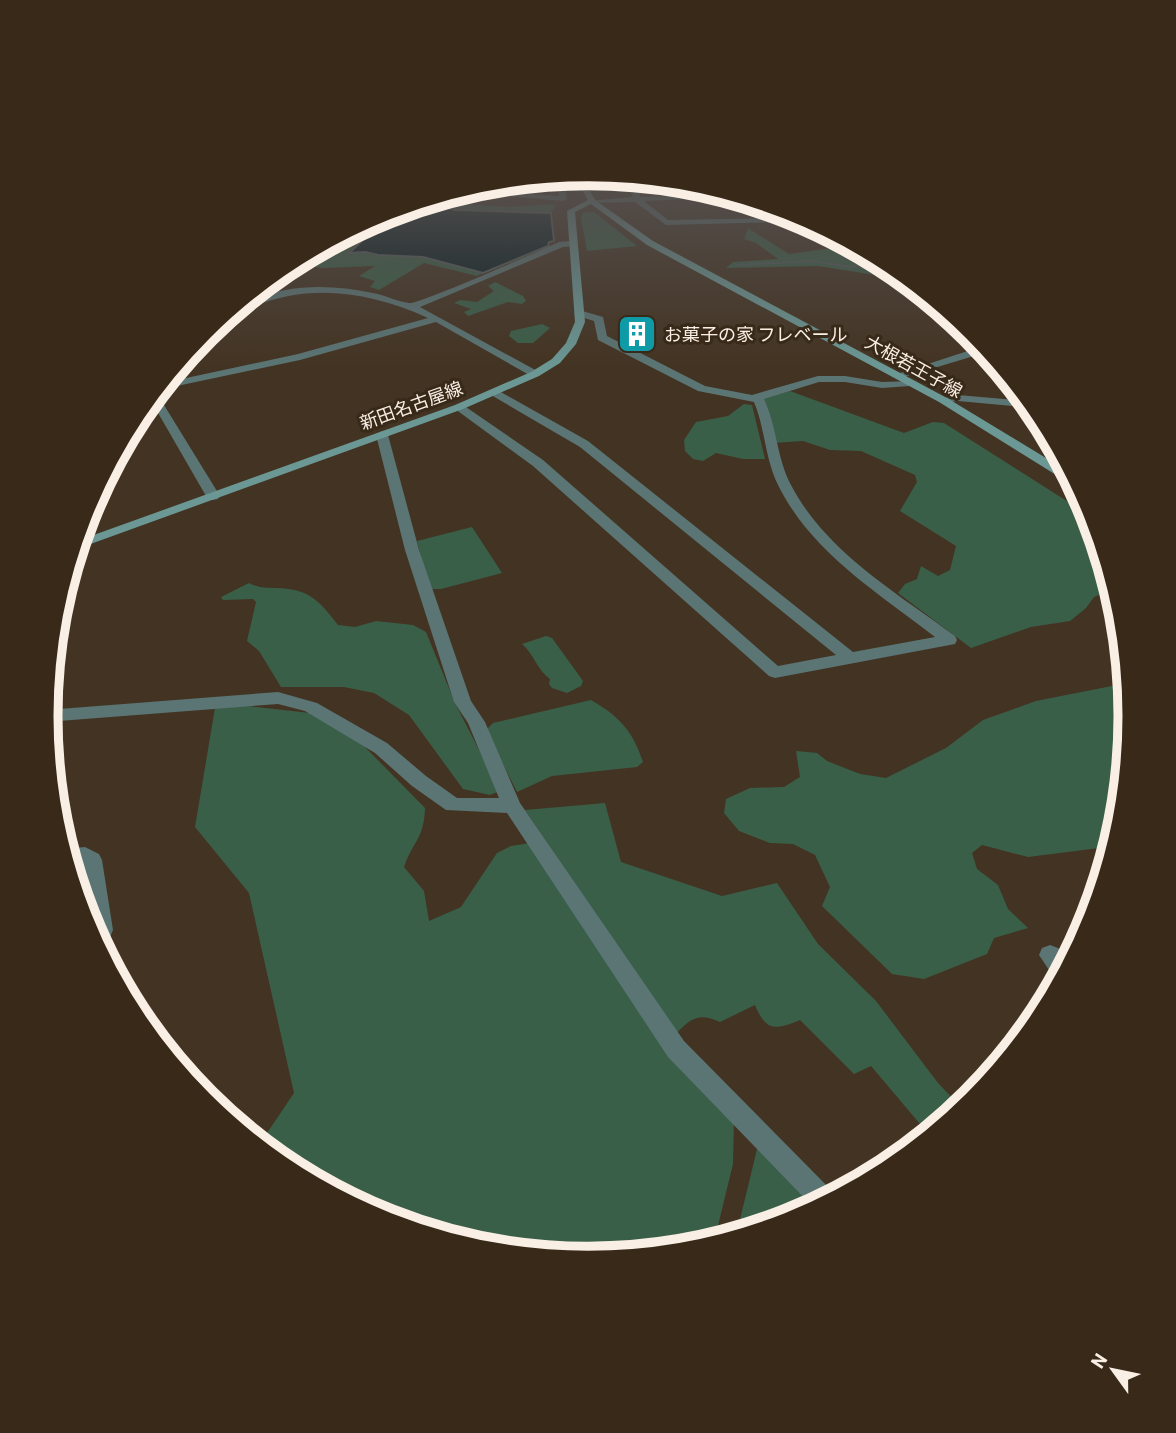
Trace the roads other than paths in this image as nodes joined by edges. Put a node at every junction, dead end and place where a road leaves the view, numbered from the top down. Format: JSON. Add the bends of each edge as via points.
{"nodes":[{"id":1,"x":572,"y":235,"type":"edge"},
{"id":2,"x":639,"y":235,"type":"edge"},
{"id":3,"x":572,"y":244,"type":"junction"},
{"id":4,"x":261,"y":300,"type":"edge"},
{"id":5,"x":414,"y":306,"type":"junction"},
{"id":6,"x":579,"y":313,"type":"junction"},
{"id":7,"x":437,"y":318,"type":"junction"},
{"id":8,"x":973,"y":353,"type":"edge"},
{"id":9,"x":535,"y":374,"type":"junction"},
{"id":10,"x":897,"y":376,"type":"junction"},
{"id":11,"x":910,"y":383,"type":"junction"},
{"id":12,"x":175,"y":384,"type":"edge"},
{"id":13,"x":495,"y":393,"type":"junction"},
{"id":14,"x":757,"y":397,"type":"junction"},
{"id":15,"x":943,"y":400,"type":"junction"},
{"id":16,"x":1016,"y":404,"type":"edge"},
{"id":17,"x":159,"y":405,"type":"edge"},
{"id":18,"x":459,"y":407,"type":"junction"},
{"id":19,"x":382,"y":435,"type":"junction"},
{"id":20,"x":1057,"y":470,"type":"edge"},
{"id":21,"x":213,"y":496,"type":"junction"},
{"id":22,"x":88,"y":542,"type":"edge"},
{"id":23,"x":848,"y":657,"type":"junction"},
{"id":24,"x":58,"y":715,"type":"edge"},
{"id":25,"x":512,"y":806,"type":"junction"},
{"id":26,"x":76,"y":855,"type":"edge"},
{"id":27,"x":102,"y":927,"type":"edge"},
{"id":28,"x":819,"y":1194,"type":"edge"}],
"edges":[{"from":1,"to":3,"type":"main road","name":"新田名古屋線"},
{"from":2,"to":10,"type":"main road","name":"大根若王子線"},
{"from":3,"to":5,"type":"street","via":[[562,244]]},
{"from":3,"to":6,"type":"main road","name":"新田名古屋線"},
{"from":4,"to":5,"type":"street","via":[[332,290]]},
{"from":5,"to":7,"type":"street"},
{"from":6,"to":9,"type":"main road","name":"新田名古屋線","via":[[571,344]]},
{"from":6,"to":14,"type":"street","via":[[599,318],[602,338],[684,381],[702,389]]},
{"from":7,"to":9,"type":"street"},
{"from":7,"to":12,"type":"street","via":[[271,365]]},
{"from":8,"to":10,"type":"street"},
{"from":9,"to":13,"type":"main road","name":"新田名古屋線"},
{"from":10,"to":11,"type":"main road","name":"大根若王子線"},
{"from":11,"to":14,"type":"street","via":[[818,379]]},
{"from":11,"to":15,"type":"main road","name":"大根若王子線"},
{"from":13,"to":18,"type":"main road","name":"新田名古屋線"},
{"from":13,"to":23,"type":"street","via":[[584,444]]},
{"from":14,"to":23,"type":"street","via":[[773,460],[821,539],[949,640]]},
{"from":15,"to":16,"type":"street"},
{"from":15,"to":20,"type":"main road","name":"大根若王子線"},
{"from":17,"to":21,"type":"street"},
{"from":18,"to":19,"type":"main road","name":"新田名古屋線"},
{"from":18,"to":23,"type":"street","via":[[538,463],[775,672]]},
{"from":19,"to":21,"type":"main road","name":"新田名古屋線"},
{"from":19,"to":25,"type":"street","via":[[412,550],[463,702]]},
{"from":21,"to":22,"type":"main road","name":"新田名古屋線"},
{"from":24,"to":25,"type":"street","via":[[278,698],[311,707],[381,748],[453,805]]},
{"from":25,"to":28,"type":"street","via":[[676,1049]]},
{"from":26,"to":27,"type":"street","via":[[92,860]]}]}
